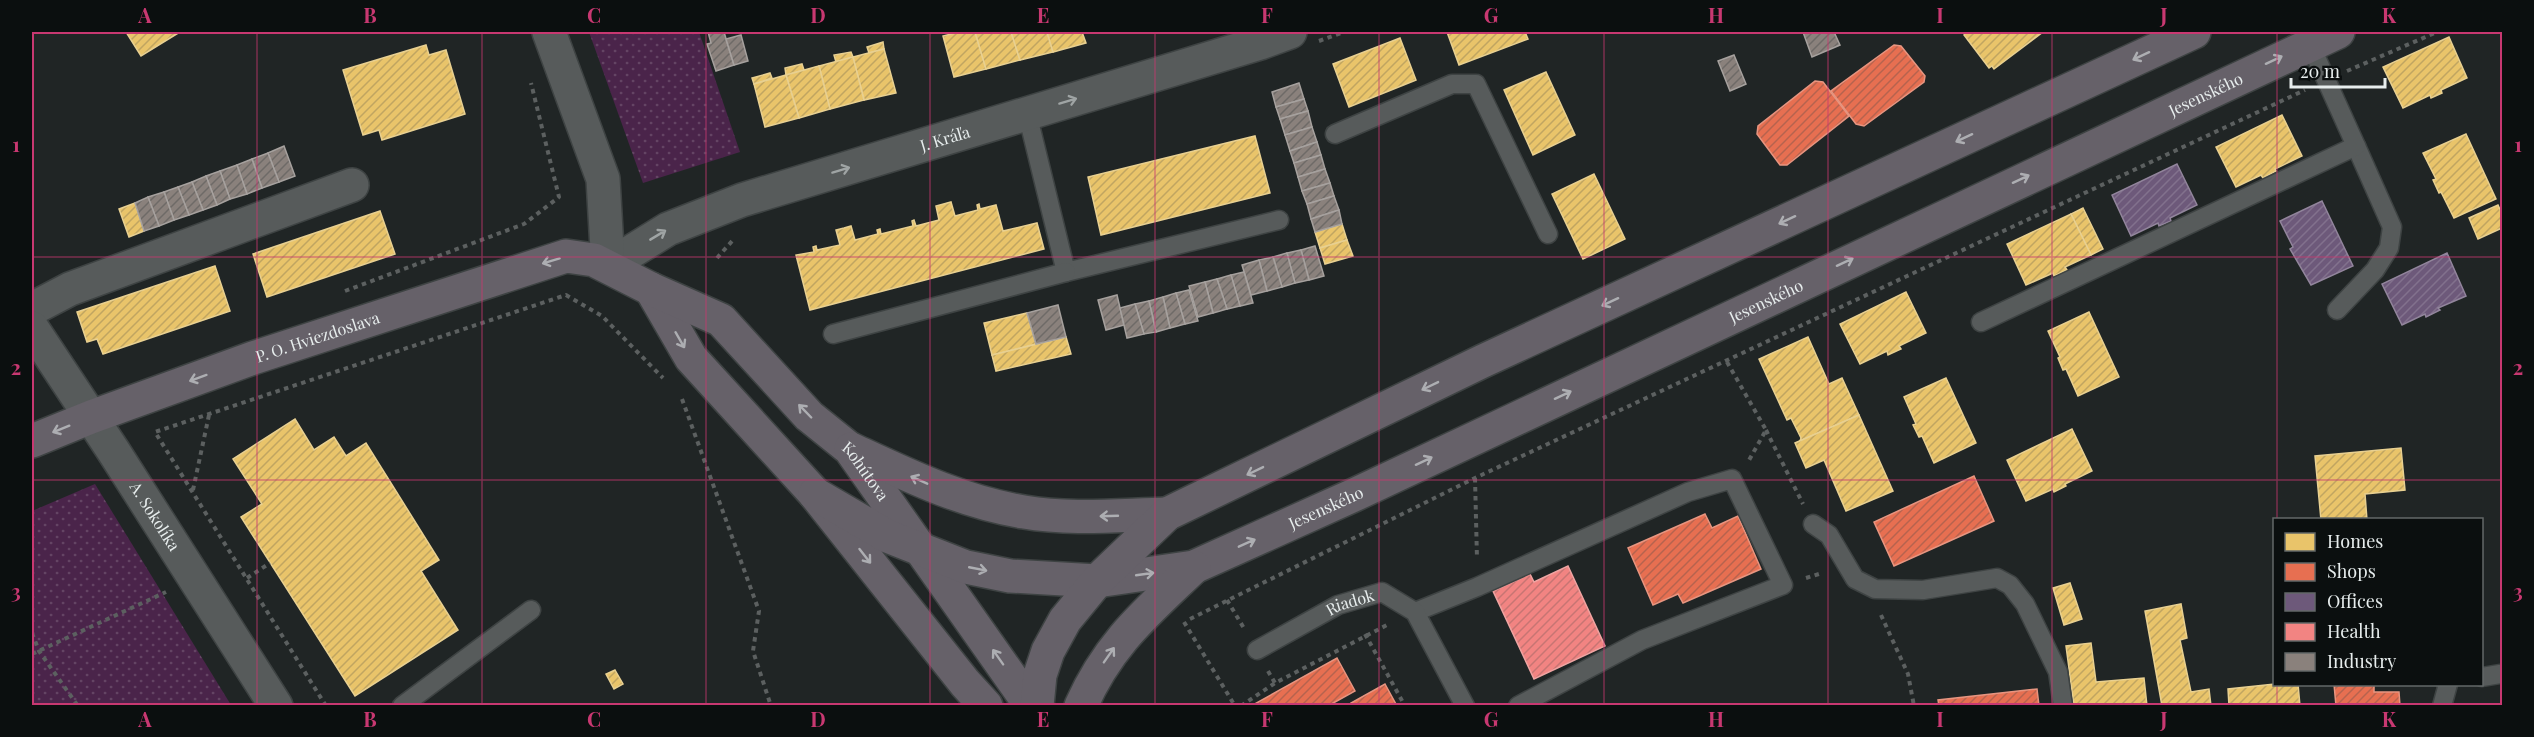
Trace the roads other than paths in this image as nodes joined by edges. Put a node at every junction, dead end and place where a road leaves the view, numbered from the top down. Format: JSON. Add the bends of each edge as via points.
{"nodes":[{"id":1,"x":549,"y":32,"type":"edge"},
{"id":2,"x":1290,"y":32,"type":"edge"},
{"id":3,"x":2194,"y":32,"type":"edge"},
{"id":4,"x":2324,"y":38,"type":"edge"},
{"id":5,"x":1027,"y":113,"type":"junction"},
{"id":6,"x":1335,"y":134,"type":"dead end"},
{"id":7,"x":2356,"y":146,"type":"junction"},
{"id":8,"x":352,"y":185,"type":"dead end"},
{"id":9,"x":1278,"y":220,"type":"dead end"},
{"id":10,"x":1548,"y":234,"type":"dead end"},
{"id":11,"x":608,"y":266,"type":"junction"},
{"id":12,"x":1066,"y":272,"type":"junction"},
{"id":13,"x":651,"y":289,"type":"junction"},
{"id":14,"x":32,"y":309,"type":"edge"},
{"id":15,"x":2337,"y":310,"type":"dead end"},
{"id":16,"x":1981,"y":322,"type":"dead end"},
{"id":17,"x":32,"y":328,"type":"edge"},
{"id":18,"x":832,"y":334,"type":"dead end"},
{"id":19,"x":91,"y":417,"type":"junction"},
{"id":20,"x":32,"y":441,"type":"edge"},
{"id":21,"x":850,"y":449,"type":"junction"},
{"id":22,"x":815,"y":494,"type":"junction"},
{"id":23,"x":1167,"y":513,"type":"junction"},
{"id":24,"x":1813,"y":524,"type":"road end"},
{"id":25,"x":922,"y":551,"type":"junction"},
{"id":26,"x":1194,"y":567,"type":"junction"},
{"id":27,"x":1096,"y":581,"type":"junction"},
{"id":28,"x":531,"y":610,"type":"dead end"},
{"id":29,"x":1415,"y":612,"type":"junction"},
{"id":30,"x":1257,"y":651,"type":"dead end"},
{"id":31,"x":2500,"y":674,"type":"dead end"},
{"id":32,"x":2483,"y":677,"type":"edge"},
{"id":33,"x":2447,"y":686,"type":"edge"},
{"id":34,"x":276,"y":705,"type":"edge"},
{"id":35,"x":402,"y":705,"type":"edge"},
{"id":36,"x":986,"y":705,"type":"edge"},
{"id":37,"x":1031,"y":705,"type":"edge"},
{"id":38,"x":1036,"y":705,"type":"edge"},
{"id":39,"x":1081,"y":705,"type":"edge"},
{"id":40,"x":1465,"y":705,"type":"edge"},
{"id":41,"x":1518,"y":705,"type":"edge"},
{"id":42,"x":2063,"y":705,"type":"edge"},
{"id":43,"x":2442,"y":705,"type":"edge"}],
"edges":[{"from":1,"to":11,"type":"street","via":[[603,179]]},
{"from":5,"to":2,"type":"street","name":"J. Kráľa","one_way":true},
{"from":3,"to":23,"type":"main road","one_way":true,"via":[[1483,361]]},
{"from":4,"to":7,"type":"lane","via":[[2326,80]]},
{"from":26,"to":4,"type":"main road","name":"Jesenského","one_way":true},
{"from":11,"to":5,"type":"street","name":"J. Kráľa","one_way":true,"via":[[668,229],[742,200]]},
{"from":5,"to":12,"type":"lane"},
{"from":6,"to":10,"type":"lane","via":[[1452,84],[1476,84]]},
{"from":7,"to":15,"type":"lane","via":[[2392,227],[2389,248],[2380,263]]},
{"from":7,"to":16,"type":"lane"},
{"from":8,"to":14,"type":"street","via":[[70,289]]},
{"from":9,"to":12,"type":"lane"},
{"from":11,"to":13,"type":"main road","name":"Kohútova"},
{"from":11,"to":19,"type":"main road","name":"P. O. Hviezdoslava","one_way":true,"via":[[566,256],[264,355]]},
{"from":12,"to":18,"type":"lane"},
{"from":21,"to":13,"type":"main road","name":"Kohútova","one_way":true,"via":[[809,416],[722,320]]},
{"from":13,"to":22,"type":"main road","one_way":true,"via":[[691,358]]},
{"from":17,"to":19,"type":"street","name":"A. Sokolíka"},
{"from":19,"to":20,"type":"main road","name":"P. O. Hviezdoslava","one_way":true},
{"from":19,"to":34,"type":"street","name":"A. Sokolíka"},
{"from":23,"to":21,"type":"main road","one_way":true,"via":[[1075,517],[1024,512],[975,501],[927,484]]},
{"from":21,"to":25,"type":"main road","name":"Kohútova"},
{"from":22,"to":25,"type":"main road","name":"Jesenského","via":[[887,536]]},
{"from":22,"to":36,"type":"main road","one_way":true},
{"from":23,"to":27,"type":"main road"},
{"from":24,"to":42,"type":"lane","via":[[1829,535],[1855,579],[1875,589],[1923,590],[1997,578],[2010,585],[2025,604],[2058,672]]},
{"from":25,"to":27,"type":"main road","name":"Jesenského","one_way":true,"via":[[966,567],[1010,576]]},
{"from":37,"to":25,"type":"main road","name":"Kohútova","one_way":true},
{"from":27,"to":26,"type":"main road","name":"Jesenského","one_way":true},
{"from":39,"to":26,"type":"main road","name":"Jesenského","one_way":true,"via":[[1121,637]]},
{"from":27,"to":38,"type":"main road","via":[[1065,620],[1048,651]]},
{"from":28,"to":35,"type":"lane"},
{"from":29,"to":30,"type":"lane","name":"Riadok","via":[[1382,592],[1338,605]]},
{"from":29,"to":40,"type":"lane"},
{"from":29,"to":41,"type":"lane","via":[[1688,492],[1732,478],[1783,585],[1641,640]]},
{"from":31,"to":32,"type":"lane"},
{"from":33,"to":43,"type":"lane"}]}
